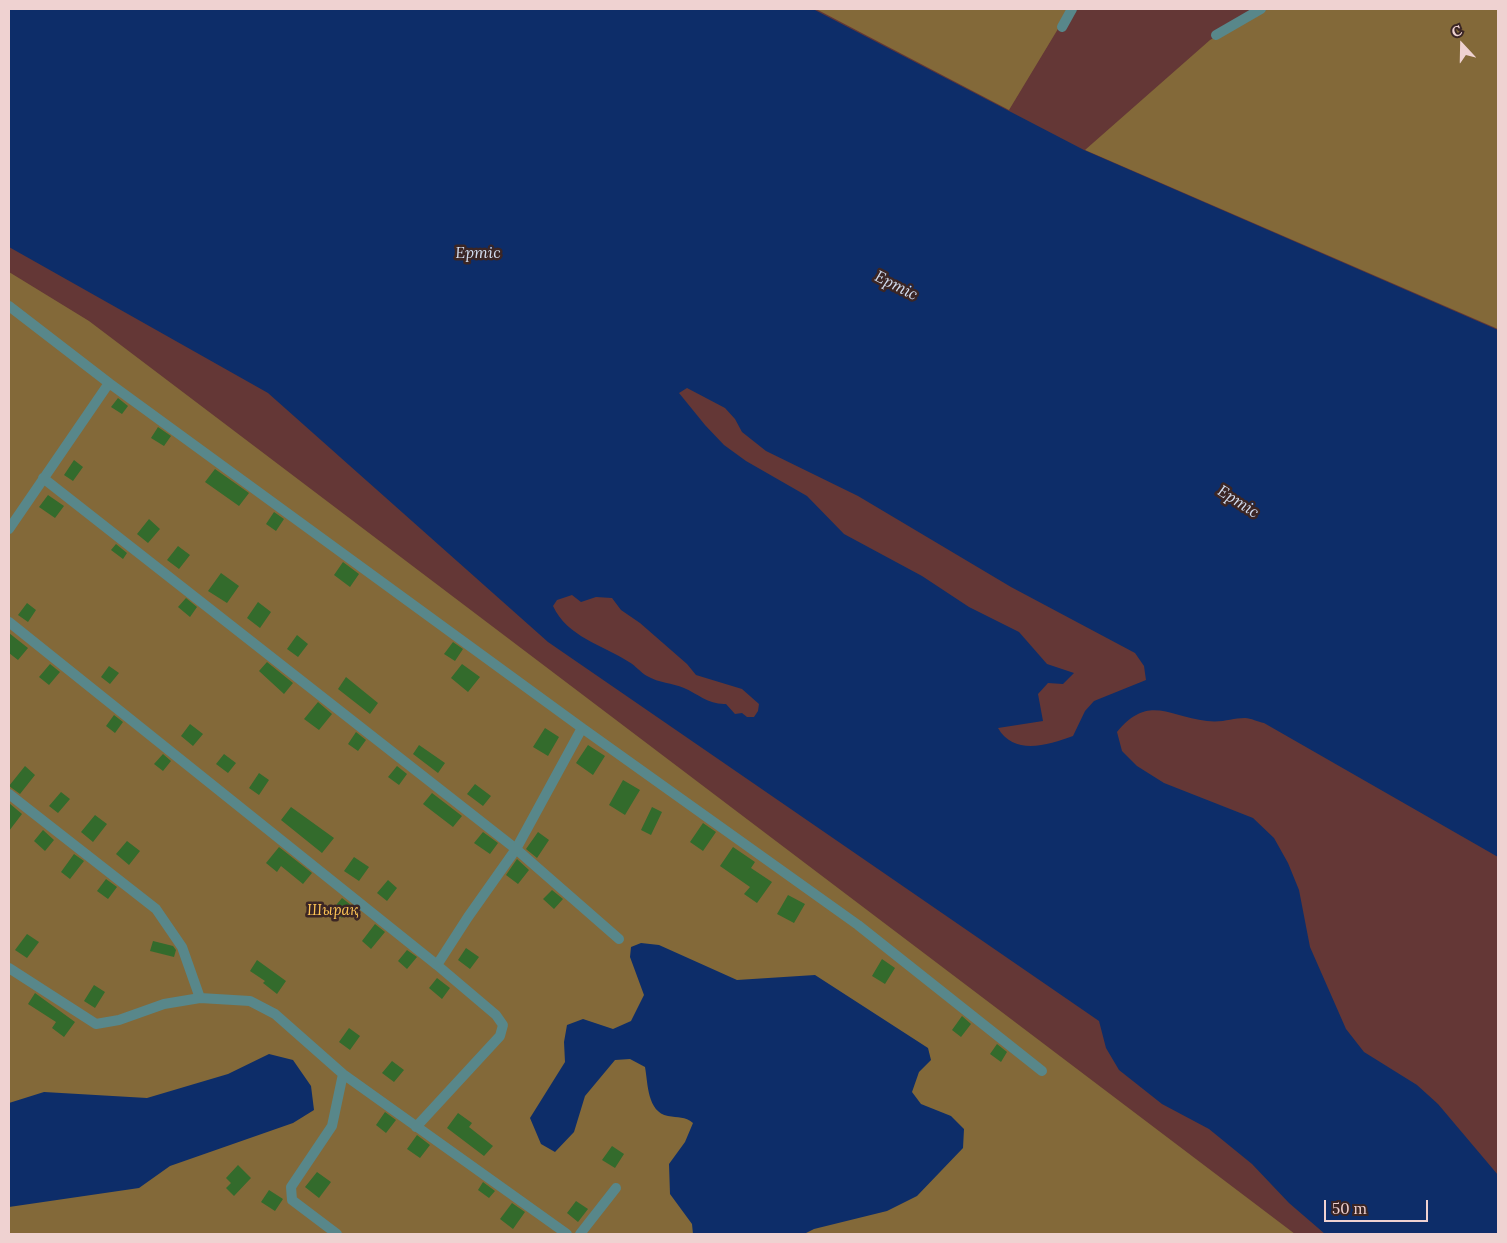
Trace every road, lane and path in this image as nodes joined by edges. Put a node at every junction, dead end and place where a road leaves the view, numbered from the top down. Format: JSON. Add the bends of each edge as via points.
{"nodes":[{"id":1,"x":1072,"y":9,"type":"edge"},
{"id":2,"x":1261,"y":9,"type":"edge"},
{"id":3,"x":1062,"y":27,"type":"dead end"},
{"id":4,"x":1216,"y":35,"type":"dead end"},
{"id":5,"x":9,"y":306,"type":"edge"},
{"id":6,"x":109,"y":383,"type":"junction"},
{"id":7,"x":43,"y":478,"type":"junction"},
{"id":8,"x":9,"y":528,"type":"edge"},
{"id":9,"x":9,"y":622,"type":"edge"},
{"id":10,"x":582,"y":728,"type":"junction"},
{"id":11,"x":9,"y":794,"type":"edge"},
{"id":12,"x":516,"y":849,"type":"junction"},
{"id":13,"x":619,"y":939,"type":"dead end"},
{"id":14,"x":437,"y":965,"type":"junction"},
{"id":15,"x":9,"y":968,"type":"edge"},
{"id":16,"x":200,"y":998,"type":"junction"},
{"id":17,"x":1042,"y":1071,"type":"dead end"},
{"id":18,"x":343,"y":1074,"type":"junction"},
{"id":19,"x":416,"y":1127,"type":"junction"},
{"id":20,"x":616,"y":1188,"type":"dead end"},
{"id":21,"x":337,"y":1234,"type":"edge"},
{"id":22,"x":566,"y":1234,"type":"edge"},
{"id":23,"x":580,"y":1234,"type":"edge"}],
"edges":[{"from":1,"to":3,"type":"street"},
{"from":2,"to":4,"type":"street"},
{"from":5,"to":6,"type":"street"},
{"from":6,"to":7,"type":"street"},
{"from":6,"to":10,"type":"street"},
{"from":7,"to":8,"type":"street"},
{"from":7,"to":12,"type":"street"},
{"from":9,"to":14,"type":"street"},
{"from":10,"to":12,"type":"street"},
{"from":10,"to":17,"type":"street","via":[[858,925]]},
{"from":11,"to":16,"type":"street","via":[[156,909],[182,947]]},
{"from":12,"to":13,"type":"street"},
{"from":12,"to":14,"type":"street"},
{"from":14,"to":19,"type":"street","via":[[496,1015],[502,1025],[500,1036]]},
{"from":15,"to":16,"type":"street","via":[[96,1024],[119,1020],[164,1004]]},
{"from":16,"to":18,"type":"street","via":[[250,1001],[275,1014]]},
{"from":18,"to":19,"type":"street"},
{"from":18,"to":21,"type":"street","via":[[332,1126],[291,1187],[290,1194],[292,1200]]},
{"from":19,"to":22,"type":"street"},
{"from":20,"to":23,"type":"street"}]}
